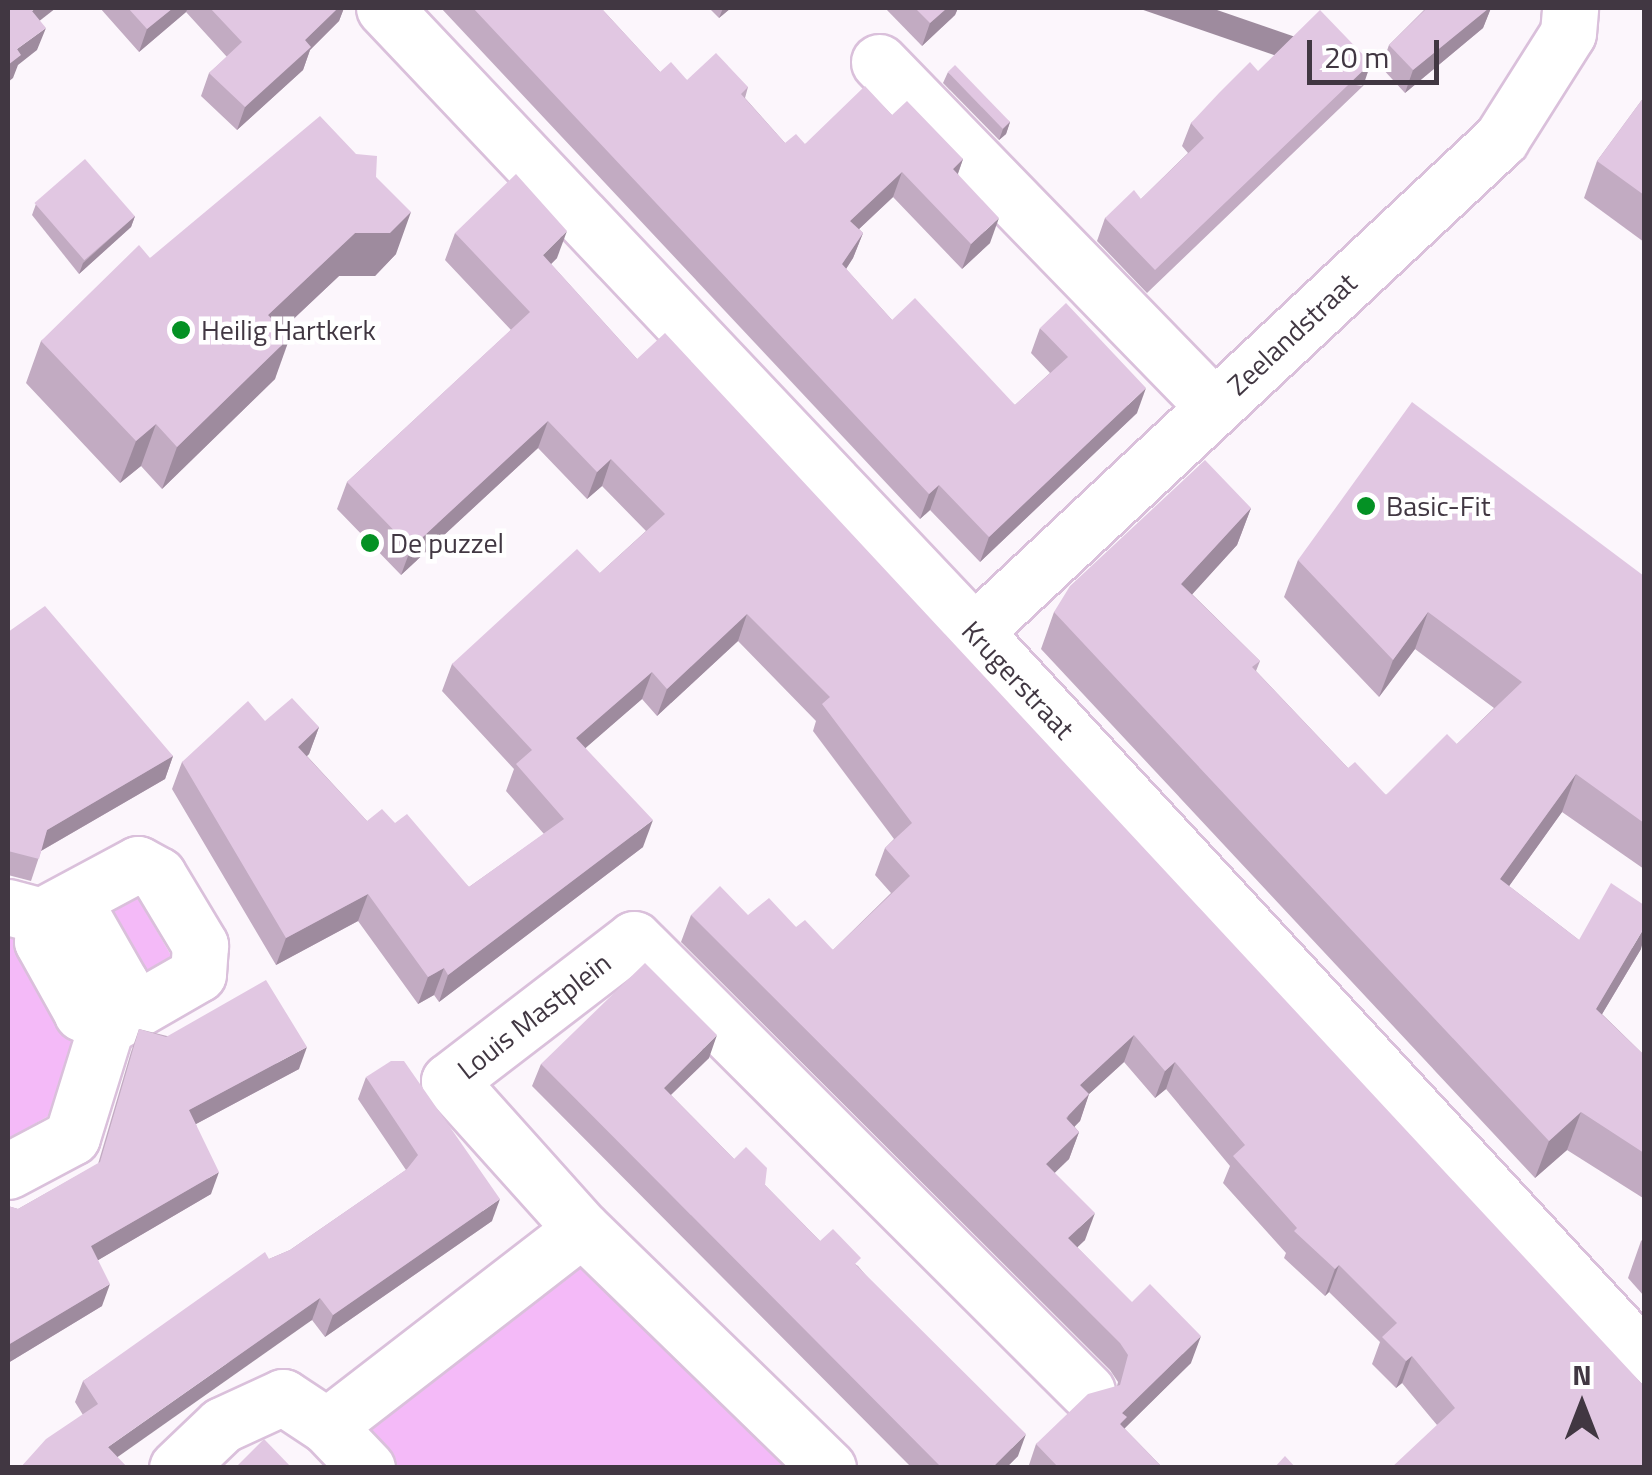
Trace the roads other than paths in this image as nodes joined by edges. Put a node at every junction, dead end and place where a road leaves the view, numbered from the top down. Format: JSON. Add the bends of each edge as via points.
{"nodes":[{"id":1,"x":384,"y":8,"type":"edge"},
{"id":2,"x":1570,"y":8,"type":"edge"},
{"id":3,"x":879,"y":62,"type":"dead end"},
{"id":4,"x":1214,"y":407,"type":"junction"},
{"id":5,"x":974,"y":632,"type":"junction"},
{"id":6,"x":8,"y":906,"type":"edge"},
{"id":7,"x":8,"y":1171,"type":"edge"},
{"id":8,"x":582,"y":1229,"type":"junction"},
{"id":9,"x":1644,"y":1358,"type":"edge"},
{"id":10,"x":1087,"y":1391,"type":"edge"},
{"id":11,"x":328,"y":1426,"type":"junction"},
{"id":12,"x":177,"y":1468,"type":"edge"},
{"id":13,"x":367,"y":1468,"type":"edge"},
{"id":14,"x":828,"y":1468,"type":"edge"}],
"edges":[{"from":1,"to":5,"type":"street","name":"Krugerstraat"},
{"from":2,"to":4,"type":"street","name":"Zeelandstraat","via":[[1568,32],[1501,139]]},
{"from":3,"to":4,"type":"street"},
{"from":4,"to":5,"type":"street","name":"Zeelandstraat"},
{"from":5,"to":9,"type":"street","name":"Krugerstraat"},
{"from":6,"to":7,"type":"street","via":[[40,916],[138,864],[158,876],[200,944],[198,974],[106,1027],[72,1137]]},
{"from":8,"to":10,"type":"street","name":"Louis Mastplein","via":[[449,1080],[634,939]]},
{"from":8,"to":11,"type":"street"},
{"from":8,"to":14,"type":"street","name":"Louis Mastplein"},
{"from":11,"to":12,"type":"street","via":[[283,1397],[222,1425]]},
{"from":11,"to":13,"type":"street"}]}
